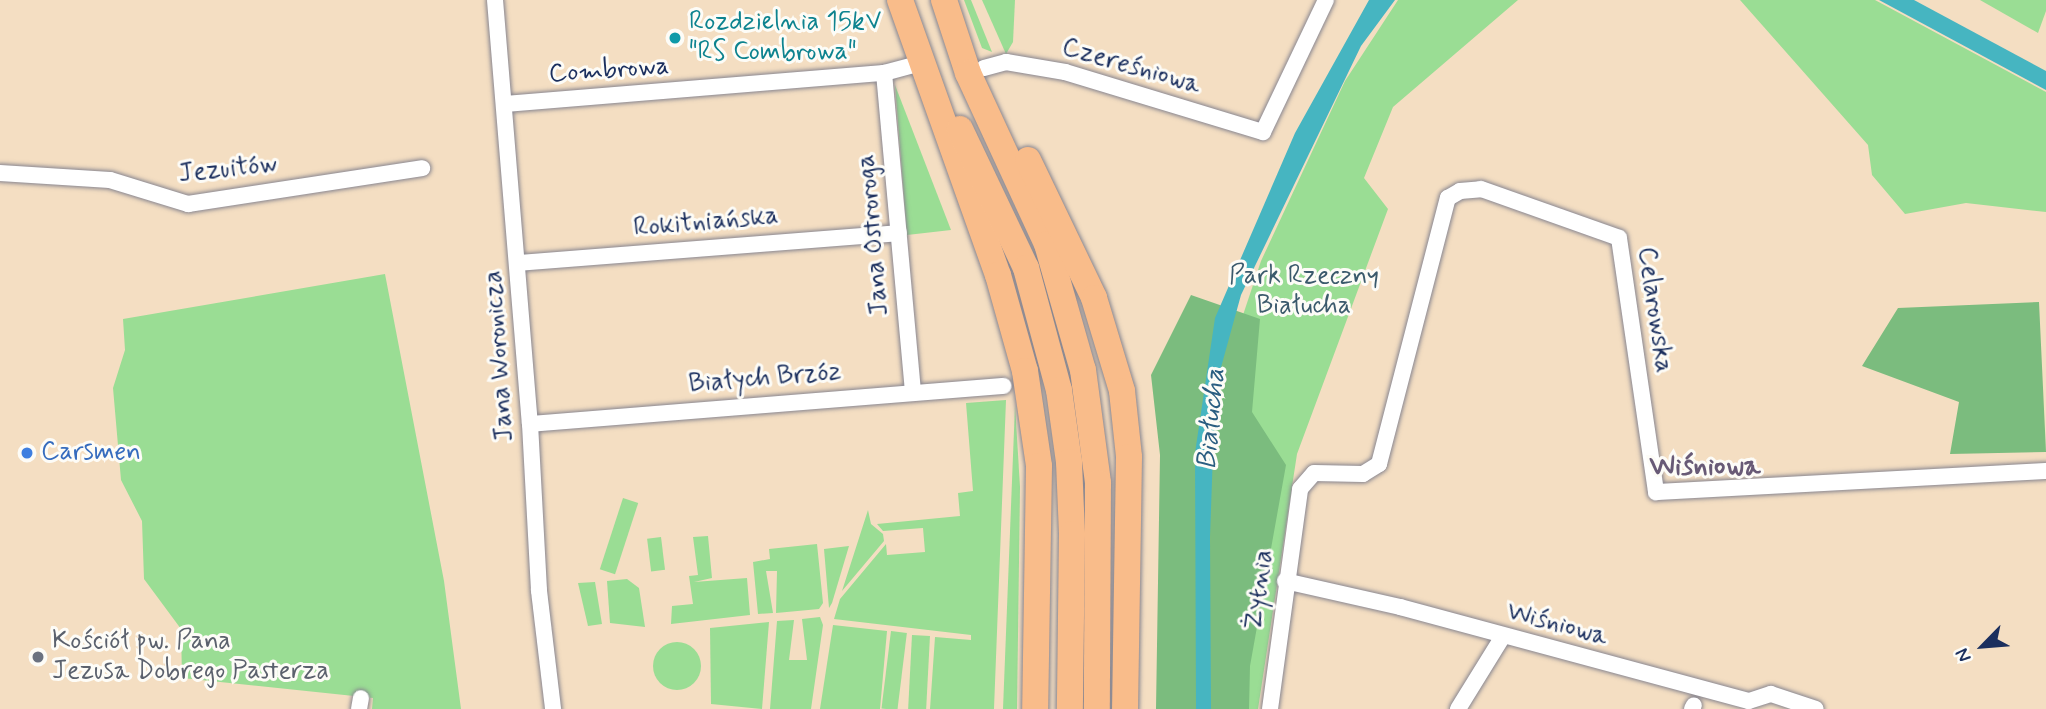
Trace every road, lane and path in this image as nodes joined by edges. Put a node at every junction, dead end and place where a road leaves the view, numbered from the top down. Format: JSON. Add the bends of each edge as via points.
{"nodes":[{"id":1,"x":495,"y":0,"type":"edge"},
{"id":2,"x":900,"y":0,"type":"edge"},
{"id":3,"x":944,"y":0,"type":"edge"},
{"id":4,"x":1326,"y":0,"type":"edge"},
{"id":5,"x":960,"y":41,"type":"junction"},
{"id":6,"x":925,"y":62,"type":"junction"},
{"id":7,"x":984,"y":68,"type":"junction"},
{"id":8,"x":884,"y":73,"type":"junction"},
{"id":9,"x":505,"y":104,"type":"junction"},
{"id":10,"x":422,"y":168,"type":"dead end"},
{"id":11,"x":0,"y":173,"type":"edge"},
{"id":12,"x":899,"y":233,"type":"junction"},
{"id":13,"x":518,"y":263,"type":"junction"},
{"id":14,"x":1003,"y":386,"type":"dead end"},
{"id":15,"x":913,"y":392,"type":"junction"},
{"id":16,"x":530,"y":424,"type":"junction"},
{"id":17,"x":2046,"y":471,"type":"edge"},
{"id":18,"x":1305,"y":479,"type":"joint"},
{"id":19,"x":1285,"y":582,"type":"junction"},
{"id":20,"x":1503,"y":636,"type":"junction"},
{"id":21,"x":553,"y":709,"type":"edge"},
{"id":22,"x":1035,"y":709,"type":"edge"},
{"id":23,"x":1070,"y":709,"type":"edge"},
{"id":24,"x":1097,"y":709,"type":"edge"},
{"id":25,"x":1125,"y":709,"type":"edge"},
{"id":26,"x":1270,"y":709,"type":"edge"},
{"id":27,"x":1458,"y":709,"type":"edge"},
{"id":28,"x":1816,"y":709,"type":"edge"}],
"edges":[{"from":1,"to":9,"type":"street","name":"Jana Woronicza"},
{"from":2,"to":6,"type":"main road"},
{"from":3,"to":5,"type":"main road"},
{"from":4,"to":7,"type":"street","name":"Czereśniowa","via":[[1263,132],[1065,72],[1006,62]]},
{"from":5,"to":7,"type":"main road"},
{"from":5,"to":24,"type":"main road","via":[[968,73],[1037,219],[1067,304],[1089,400],[1099,535]]},
{"from":6,"to":8,"type":"street","name":"Combrowa"},
{"from":6,"to":22,"type":"main road","via":[[1008,305],[1032,414],[1039,466]]},
{"from":6,"to":23,"type":"main road","via":[[992,191],[1034,293],[1063,410],[1072,534]]},
{"from":7,"to":25,"type":"main road","via":[[1084,275],[1122,391],[1129,457]]},
{"from":8,"to":9,"type":"street","name":"Combrowa"},
{"from":8,"to":12,"type":"street","name":"Jana Ostroroga"},
{"from":9,"to":13,"type":"street","name":"Jana Woronicza"},
{"from":10,"to":11,"type":"street","name":"Jezuitów","via":[[188,204],[110,180]]},
{"from":12,"to":13,"type":"street","name":"Rokitniańska"},
{"from":12,"to":15,"type":"street","name":"Jana Ostroroga"},
{"from":13,"to":16,"type":"street","name":"Jana Woronicza"},
{"from":14,"to":15,"type":"street","name":"Białych Brzóz"},
{"from":15,"to":16,"type":"street","name":"Białych Brzóz"},
{"from":16,"to":21,"type":"street","name":"Jana Woronicza","via":[[539,591]]},
{"from":17,"to":18,"type":"street","name":"Celarowska","via":[[1656,492],[1619,238],[1481,188],[1448,198],[1379,464],[1363,474],[1314,473]]},
{"from":18,"to":19,"type":"street","name":"Żytnia"},
{"from":19,"to":20,"type":"street","name":"Wiśniowa"},
{"from":19,"to":26,"type":"street","name":"Żytnia"},
{"from":20,"to":27,"type":"street"},
{"from":20,"to":28,"type":"street","name":"Wiśniowa","via":[[1749,701],[1771,694]]}]}
